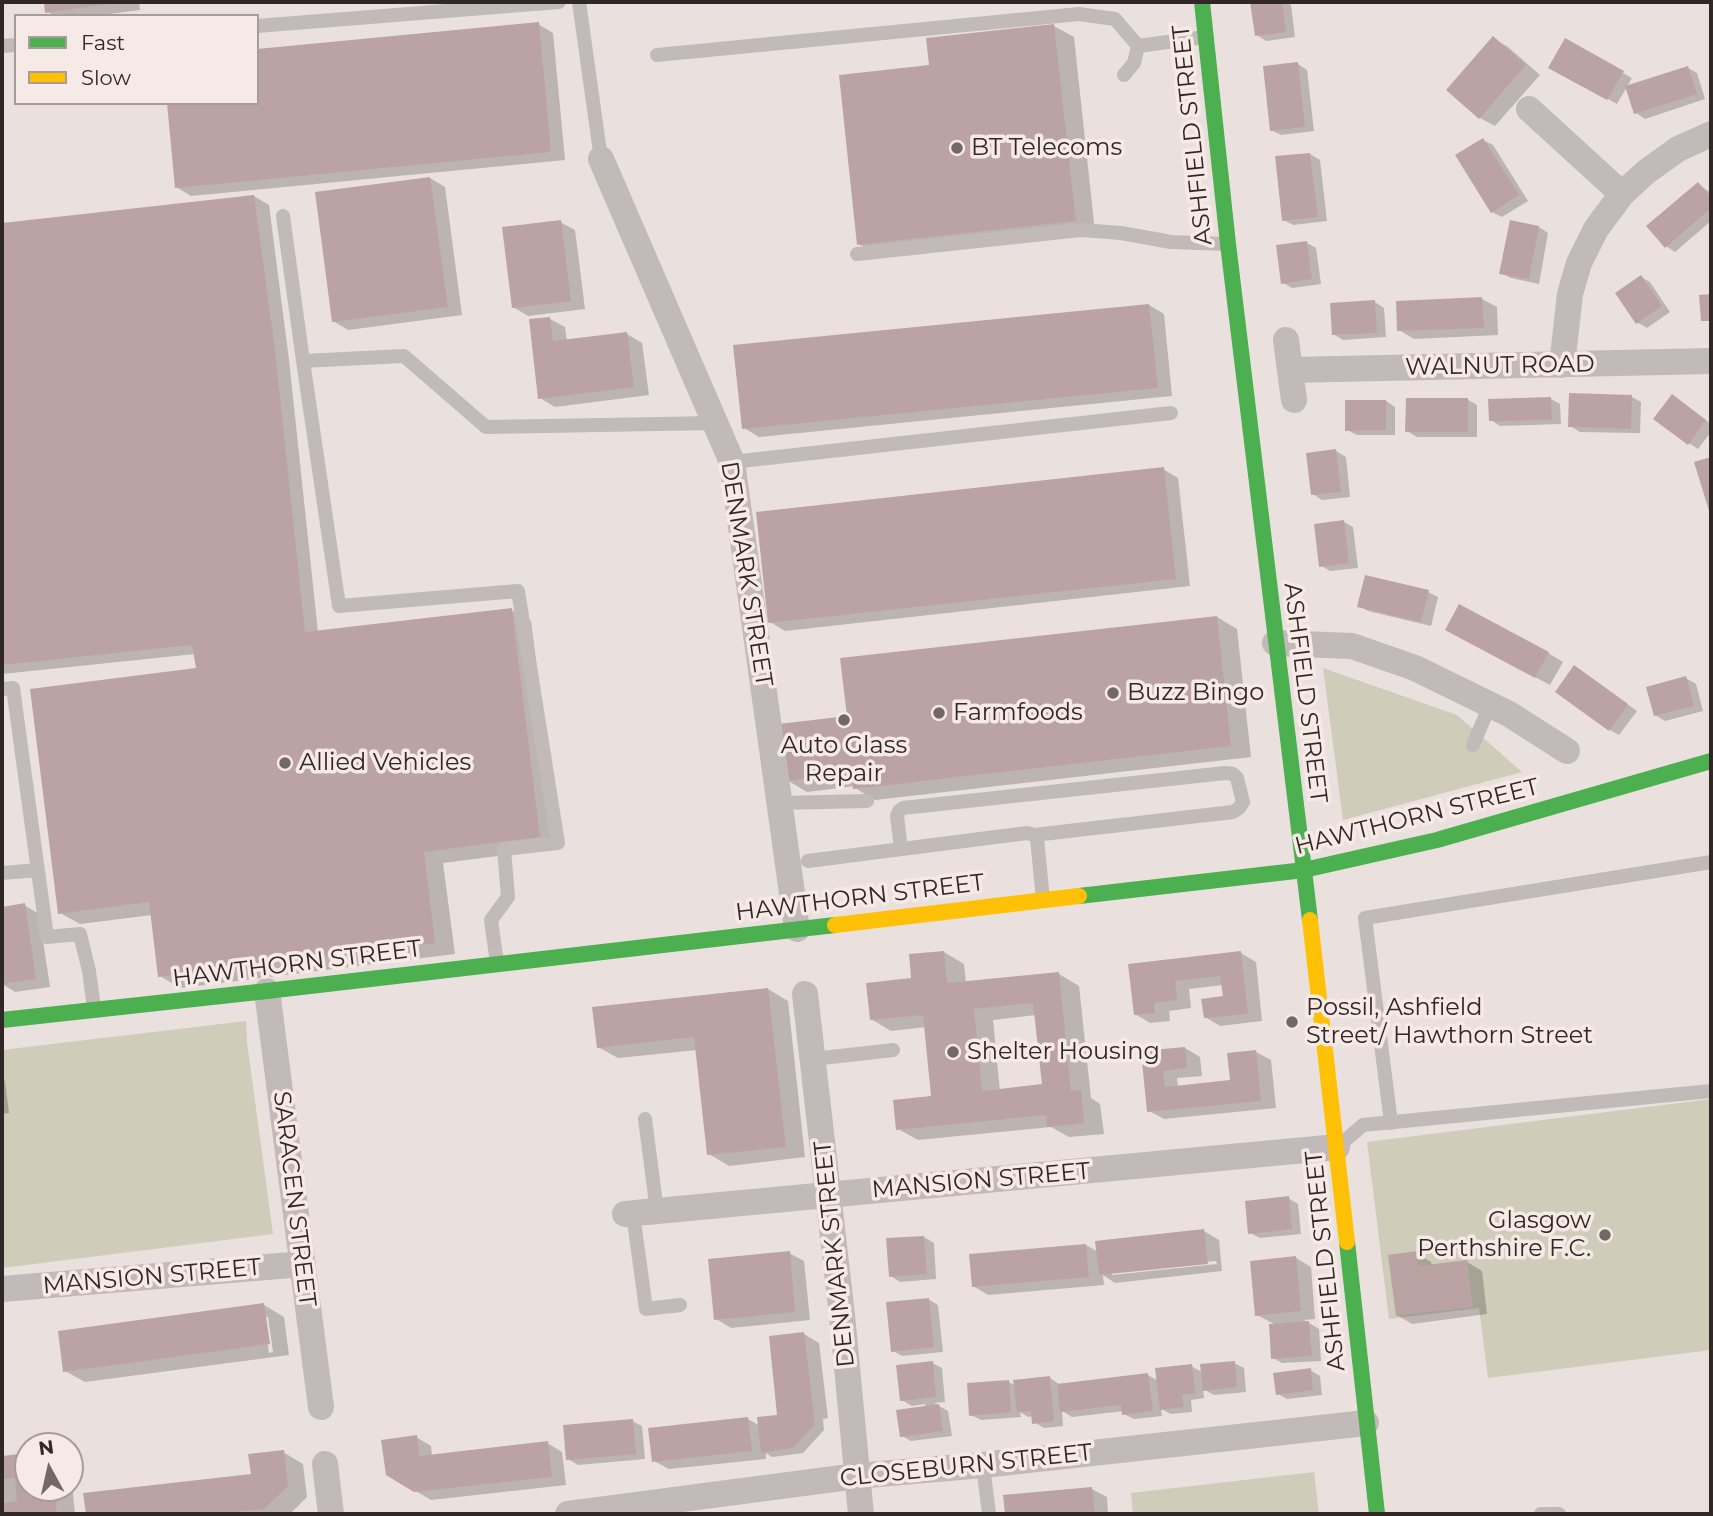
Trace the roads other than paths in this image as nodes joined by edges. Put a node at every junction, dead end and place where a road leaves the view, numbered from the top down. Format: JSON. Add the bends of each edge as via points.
{"nodes":[{"id":1,"x":559,"y":2,"type":"edge"},
{"id":2,"x":579,"y":2,"type":"edge"},
{"id":3,"x":1202,"y":2,"type":"edge"},
{"id":4,"x":259,"y":26,"type":"edge"},
{"id":5,"x":1205,"y":37,"type":"junction"},
{"id":6,"x":1138,"y":46,"type":"junction"},
{"id":7,"x":657,"y":55,"type":"dead end"},
{"id":8,"x":1124,"y":75,"type":"dead end"},
{"id":9,"x":1530,"y":109,"type":"dead end"},
{"id":10,"x":1711,"y":134,"type":"edge"},
{"id":11,"x":601,"y":159,"type":"joint"},
{"id":12,"x":1622,"y":194,"type":"junction"},
{"id":13,"x":283,"y":216,"type":"dead end"},
{"id":14,"x":1228,"y":244,"type":"junction"},
{"id":15,"x":857,"y":254,"type":"dead end"},
{"id":16,"x":1286,"y":340,"type":"dead end"},
{"id":17,"x":303,"y":361,"type":"junction"},
{"id":18,"x":1711,"y":361,"type":"edge"},
{"id":19,"x":1562,"y":365,"type":"junction"},
{"id":20,"x":1290,"y":370,"type":"junction"},
{"id":21,"x":1294,"y":400,"type":"dead end"},
{"id":22,"x":1171,"y":413,"type":"dead end"},
{"id":23,"x":715,"y":423,"type":"junction"},
{"id":24,"x":732,"y":462,"type":"junction"},
{"id":25,"x":1275,"y":643,"type":"junction"},
{"id":26,"x":2,"y":689,"type":"edge"},
{"id":27,"x":1490,"y":705,"type":"junction"},
{"id":28,"x":1473,"y":745,"type":"dead end"},
{"id":29,"x":1567,"y":751,"type":"dead end"},
{"id":30,"x":1711,"y":761,"type":"edge"},
{"id":31,"x":867,"y":801,"type":"dead end"},
{"id":32,"x":780,"y":803,"type":"junction"},
{"id":33,"x":1034,"y":835,"type":"junction"},
{"id":34,"x":901,"y":849,"type":"junction"},
{"id":35,"x":808,"y":861,"type":"dead end"},
{"id":36,"x":1711,"y":862,"type":"edge"},
{"id":37,"x":38,"y":870,"type":"junction"},
{"id":38,"x":1304,"y":870,"type":"junction"},
{"id":39,"x":2,"y":873,"type":"edge"},
{"id":40,"x":1044,"y":900,"type":"junction"},
{"id":41,"x":797,"y":929,"type":"junction"},
{"id":42,"x":497,"y":964,"type":"junction"},
{"id":43,"x":267,"y":991,"type":"junction"},
{"id":44,"x":805,"y":994,"type":"dead end"},
{"id":45,"x":94,"y":1010,"type":"junction"},
{"id":46,"x":2,"y":1020,"type":"edge"},
{"id":47,"x":893,"y":1050,"type":"dead end"},
{"id":48,"x":813,"y":1059,"type":"junction"},
{"id":49,"x":1711,"y":1091,"type":"edge"},
{"id":50,"x":645,"y":1119,"type":"dead end"},
{"id":51,"x":1391,"y":1123,"type":"junction"},
{"id":52,"x":1337,"y":1147,"type":"junction"},
{"id":53,"x":829,"y":1195,"type":"junction"},
{"id":54,"x":638,"y":1213,"type":"junction"},
{"id":55,"x":303,"y":1264,"type":"junction"},
{"id":56,"x":10,"y":1288,"type":"edge"},
{"id":57,"x":680,"y":1305,"type":"dead end"},
{"id":58,"x":321,"y":1407,"type":"dead end"},
{"id":59,"x":1366,"y":1423,"type":"junction"},
{"id":60,"x":325,"y":1464,"type":"dead end"},
{"id":61,"x":984,"y":1465,"type":"junction"},
{"id":62,"x":857,"y":1476,"type":"junction"},
{"id":63,"x":331,"y":1514,"type":"edge"},
{"id":64,"x":584,"y":1514,"type":"edge"},
{"id":65,"x":861,"y":1514,"type":"edge"},
{"id":66,"x":989,"y":1514,"type":"edge"},
{"id":67,"x":1377,"y":1514,"type":"edge"},
{"id":68,"x":1541,"y":1514,"type":"edge"},
{"id":69,"x":1559,"y":1514,"type":"edge"}],
"edges":[{"from":1,"to":4,"type":"lane"},
{"from":2,"to":11,"type":"lane"},
{"from":3,"to":5,"type":"main road","name":"ASHFIELD STREET"},
{"from":5,"to":6,"type":"lane"},
{"from":5,"to":14,"type":"main road","name":"ASHFIELD STREET"},
{"from":6,"to":7,"type":"lane","via":[[1115,19],[1079,15]]},
{"from":6,"to":8,"type":"lane","via":[[1134,63]]},
{"from":9,"to":12,"type":"street"},
{"from":10,"to":12,"type":"street","via":[[1678,149]]},
{"from":11,"to":23,"type":"street","name":"DENMARK STREET"},
{"from":12,"to":19,"type":"street","via":[[1578,263]]},
{"from":13,"to":17,"type":"lane"},
{"from":14,"to":15,"type":"lane","via":[[1081,230]]},
{"from":14,"to":25,"type":"main road","name":"ASHFIELD STREET"},
{"from":16,"to":20,"type":"street"},
{"from":17,"to":23,"type":"lane","via":[[404,356],[486,427]]},
{"from":17,"to":42,"type":"lane","via":[[339,606],[518,591],[558,843],[504,849],[508,897],[491,920]]},
{"from":18,"to":19,"type":"street","name":"WALNUT ROAD"},
{"from":19,"to":20,"type":"street","name":"WALNUT ROAD"},
{"from":20,"to":21,"type":"street"},
{"from":22,"to":24,"type":"lane"},
{"from":23,"to":24,"type":"street","name":"DENMARK STREET"},
{"from":24,"to":32,"type":"street","name":"DENMARK STREET"},
{"from":25,"to":27,"type":"street","via":[[1352,646],[1415,667]]},
{"from":25,"to":38,"type":"main road","name":"ASHFIELD STREET"},
{"from":26,"to":37,"type":"lane","via":[[13,688]]},
{"from":27,"to":28,"type":"lane"},
{"from":27,"to":29,"type":"street"},
{"from":30,"to":38,"type":"main road","name":"HAWTHORN STREET","via":[[1437,840]]},
{"from":31,"to":32,"type":"lane"},
{"from":32,"to":41,"type":"street","name":"DENMARK STREET"},
{"from":33,"to":34,"type":"lane"},
{"from":33,"to":34,"type":"lane","via":[[1233,812],[1243,802],[1237,778],[1225,773],[903,808],[897,816]]},
{"from":33,"to":40,"type":"lane"},
{"from":34,"to":35,"type":"lane"},
{"from":36,"to":51,"type":"lane","via":[[1365,918]]},
{"from":37,"to":39,"type":"lane"},
{"from":37,"to":45,"type":"lane","via":[[47,937],[80,934]]},
{"from":38,"to":40,"type":"main road","name":"HAWTHORN STREET"},
{"from":38,"to":52,"type":"main road","name":"ASHFIELD STREET"},
{"from":40,"to":41,"type":"main road","name":"HAWTHORN STREET"},
{"from":41,"to":42,"type":"main road","name":"HAWTHORN STREET"},
{"from":42,"to":43,"type":"main road","name":"HAWTHORN STREET"},
{"from":43,"to":45,"type":"main road","name":"HAWTHORN STREET"},
{"from":43,"to":55,"type":"street","name":"SARACEN STREET"},
{"from":44,"to":48,"type":"street","name":"DENMARK STREET"},
{"from":45,"to":46,"type":"main road","name":"HAWTHORN STREET"},
{"from":47,"to":48,"type":"lane"},
{"from":48,"to":53,"type":"street","name":"DENMARK STREET"},
{"from":49,"to":51,"type":"lane"},
{"from":50,"to":54,"type":"lane"},
{"from":51,"to":52,"type":"lane","via":[[1363,1125]]},
{"from":52,"to":53,"type":"street","name":"MANSION STREET"},
{"from":52,"to":59,"type":"main road","name":"ASHFIELD STREET"},
{"from":53,"to":54,"type":"street","name":"MANSION STREET"},
{"from":53,"to":62,"type":"street","name":"DENMARK STREET"},
{"from":54,"to":57,"type":"lane","via":[[646,1309]]},
{"from":55,"to":56,"type":"street","name":"MANSION STREET"},
{"from":55,"to":58,"type":"street","name":"SARACEN STREET"},
{"from":59,"to":61,"type":"street","name":"CLOSEBURN STREET"},
{"from":59,"to":67,"type":"main road","name":"ASHFIELD STREET"},
{"from":60,"to":63,"type":"street"},
{"from":61,"to":62,"type":"street","name":"CLOSEBURN STREET"},
{"from":61,"to":66,"type":"lane"},
{"from":62,"to":64,"type":"street","name":"CLOSEBURN STREET"},
{"from":62,"to":65,"type":"street","name":"DENMARK STREET"},
{"from":68,"to":69,"type":"lane"}]}
